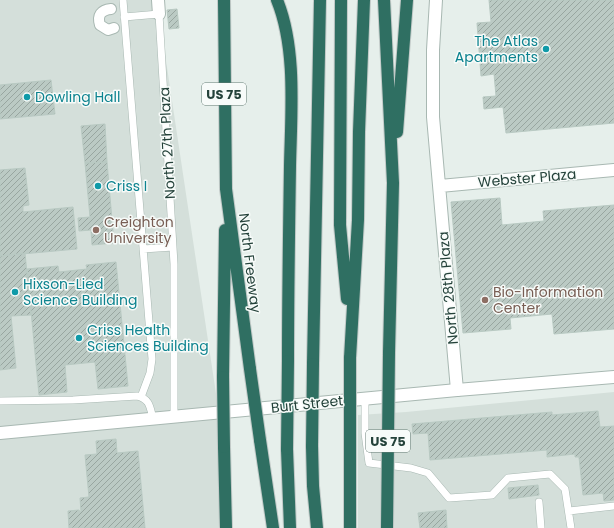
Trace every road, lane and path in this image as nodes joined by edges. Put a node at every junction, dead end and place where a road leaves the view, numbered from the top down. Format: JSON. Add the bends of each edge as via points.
{"nodes":[{"id":1,"x":123,"y":0,"type":"edge"},
{"id":2,"x":158,"y":0,"type":"edge"},
{"id":3,"x":224,"y":0,"type":"edge"},
{"id":4,"x":277,"y":0,"type":"edge"},
{"id":5,"x":320,"y":0,"type":"edge"},
{"id":6,"x":341,"y":0,"type":"edge"},
{"id":7,"x":364,"y":0,"type":"edge"},
{"id":8,"x":384,"y":0,"type":"edge"},
{"id":9,"x":407,"y":0,"type":"edge"},
{"id":10,"x":436,"y":0,"type":"edge"},
{"id":11,"x":111,"y":9,"type":"dead end"},
{"id":12,"x":159,"y":14,"type":"junction"},
{"id":13,"x":124,"y":17,"type":"junction"},
{"id":14,"x":114,"y":28,"type":"dead end"},
{"id":15,"x":614,"y":170,"type":"edge"},
{"id":16,"x":393,"y":183,"type":"junction"},
{"id":17,"x":440,"y":186,"type":"junction"},
{"id":18,"x":226,"y":189,"type":"junction"},
{"id":19,"x":173,"y":247,"type":"junction"},
{"id":20,"x":143,"y":249,"type":"junction"},
{"id":21,"x":350,"y":340,"type":"junction"},
{"id":22,"x":614,"y":377,"type":"edge"},
{"id":23,"x":457,"y":390,"type":"junction"},
{"id":24,"x":141,"y":397,"type":"junction"},
{"id":25,"x":365,"y":398,"type":"junction"},
{"id":26,"x":0,"y":401,"type":"edge"},
{"id":27,"x":174,"y":417,"type":"junction"},
{"id":28,"x":153,"y":419,"type":"junction"},
{"id":29,"x":0,"y":433,"type":"edge"},
{"id":30,"x":539,"y":502,"type":"dead end"},
{"id":31,"x":614,"y":506,"type":"edge"},
{"id":32,"x":569,"y":511,"type":"junction"},
{"id":33,"x":226,"y":528,"type":"edge"},
{"id":34,"x":273,"y":528,"type":"edge"},
{"id":35,"x":290,"y":528,"type":"edge"},
{"id":36,"x":317,"y":528,"type":"edge"},
{"id":37,"x":350,"y":528,"type":"edge"},
{"id":38,"x":388,"y":528,"type":"edge"},
{"id":39,"x":541,"y":528,"type":"edge"},
{"id":40,"x":571,"y":528,"type":"edge"}],
"edges":[{"from":1,"to":13,"type":"lane"},
{"from":2,"to":12,"type":"street"},
{"from":3,"to":18,"type":"highway","name":"North Freeway","number":"US 75"},
{"from":4,"to":35,"type":"highway","bridge":true,"via":[[287,37],[291,93],[287,449]]},
{"from":5,"to":36,"type":"highway","bridge":true,"via":[[312,446]]},
{"from":6,"to":21,"type":"highway","via":[[340,225]]},
{"from":7,"to":21,"type":"highway","via":[[358,220]]},
{"from":8,"to":16,"type":"highway","number":"US 75"},
{"from":9,"to":16,"type":"highway"},
{"from":10,"to":17,"type":"street","name":"North 28th Plaza","via":[[433,91]]},
{"from":11,"to":14,"type":"street","via":[[104,10],[98,20],[100,25],[108,30]]},
{"from":12,"to":13,"type":"lane"},
{"from":12,"to":19,"type":"lane","name":"North 27th Plaza"},
{"from":13,"to":20,"type":"lane"},
{"from":15,"to":17,"type":"street","name":"Webster Plaza"},
{"from":16,"to":38,"type":"highway","number":"US 75","bridge":true},
{"from":17,"to":23,"type":"street","name":"North 28th Plaza"},
{"from":18,"to":33,"type":"highway","bridge":true,"via":[[223,377]]},
{"from":18,"to":34,"type":"highway","name":"North Freeway","number":"US 75","bridge":true},
{"from":19,"to":20,"type":"lane"},
{"from":19,"to":27,"type":"lane","name":"North 27th Plaza"},
{"from":20,"to":24,"type":"lane","via":[[152,359]]},
{"from":21,"to":37,"type":"highway","bridge":true},
{"from":22,"to":23,"type":"street","name":"Burt Street"},
{"from":23,"to":25,"type":"street","name":"Burt Street"},
{"from":24,"to":26,"type":"lane"},
{"from":24,"to":28,"type":"lane","via":[[149,403]]},
{"from":25,"to":27,"type":"street","name":"Burt Street"},
{"from":25,"to":32,"type":"lane","via":[[365,433],[369,463],[411,468],[428,473],[448,498],[492,495],[508,478],[550,474],[565,489]]},
{"from":27,"to":28,"type":"street","name":"Burt Street"},
{"from":28,"to":29,"type":"street","name":"Burt Street"},
{"from":30,"to":39,"type":"lane"},
{"from":31,"to":32,"type":"lane"},
{"from":32,"to":40,"type":"lane"}]}
